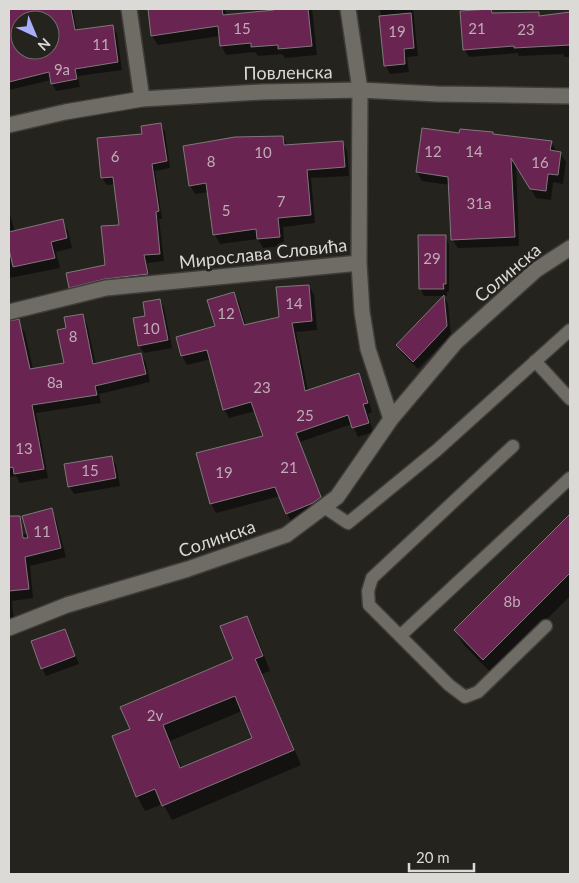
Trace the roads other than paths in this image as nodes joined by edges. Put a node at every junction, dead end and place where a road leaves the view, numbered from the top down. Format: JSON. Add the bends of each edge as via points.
{"nodes":[{"id":1,"x":129,"y":9,"type":"edge"},
{"id":2,"x":348,"y":9,"type":"edge"},
{"id":3,"x":360,"y":90,"type":"junction"},
{"id":4,"x":570,"y":96,"type":"edge"},
{"id":5,"x":142,"y":99,"type":"junction"},
{"id":6,"x":9,"y":125,"type":"edge"},
{"id":7,"x":570,"y":248,"type":"edge"},
{"id":8,"x":359,"y":263,"type":"junction"},
{"id":9,"x":9,"y":312,"type":"edge"},
{"id":10,"x":570,"y":330,"type":"edge"},
{"id":11,"x":535,"y":361,"type":"junction"},
{"id":12,"x":570,"y":399,"type":"edge"},
{"id":13,"x":391,"y":419,"type":"junction"},
{"id":14,"x":513,"y":446,"type":"dead end"},
{"id":15,"x":570,"y":478,"type":"edge"},
{"id":16,"x":324,"y":507,"type":"junction"},
{"id":17,"x":546,"y":626,"type":"dead end"},
{"id":18,"x":9,"y":628,"type":"edge"},
{"id":19,"x":400,"y":636,"type":"junction"}],
"edges":[{"from":1,"to":5,"type":"street"},
{"from":2,"to":3,"type":"street","name":"Мирослава Словића"},
{"from":3,"to":4,"type":"street","name":"Повленска"},
{"from":3,"to":5,"type":"street","name":"Повленска"},
{"from":3,"to":8,"type":"street","name":"Мирослава Словића"},
{"from":5,"to":6,"type":"street","name":"Повленска"},
{"from":7,"to":13,"type":"street","name":"Солинска","via":[[536,270],[456,342]]},
{"from":8,"to":9,"type":"street","name":"Мирослава Словића","via":[[106,288]]},
{"from":8,"to":13,"type":"street","via":[[368,349]]},
{"from":10,"to":11,"type":"lane"},
{"from":11,"to":12,"type":"lane"},
{"from":11,"to":16,"type":"lane","via":[[437,450],[348,523]]},
{"from":13,"to":16,"type":"street","name":"Солинска","via":[[337,498]]},
{"from":14,"to":19,"type":"lane","via":[[372,578],[368,591],[369,605]]},
{"from":15,"to":19,"type":"lane"},
{"from":16,"to":18,"type":"street","name":"Солинска","via":[[286,535],[188,569],[67,605]]},
{"from":17,"to":19,"type":"lane","via":[[478,692],[465,697]]}]}
